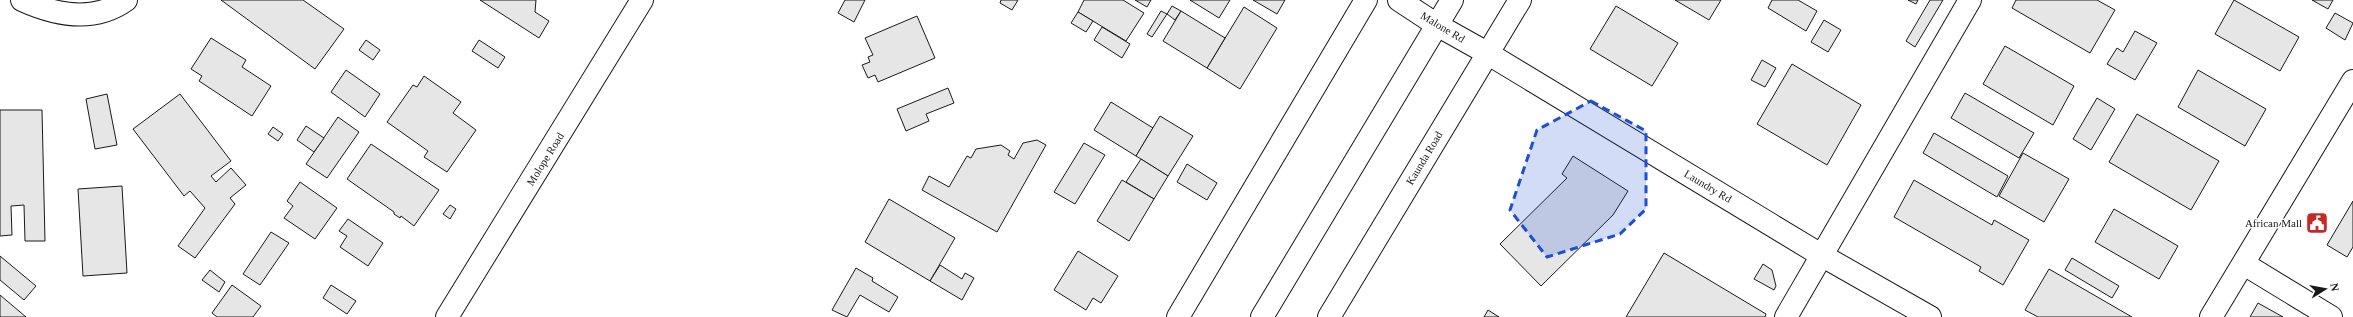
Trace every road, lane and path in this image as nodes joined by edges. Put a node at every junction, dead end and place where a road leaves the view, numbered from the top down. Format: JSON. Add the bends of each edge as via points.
{"nodes":[{"id":1,"x":22,"y":0,"type":"edge"},
{"id":2,"x":126,"y":0,"type":"edge"},
{"id":3,"x":642,"y":0,"type":"edge"},
{"id":4,"x":1366,"y":0,"type":"edge"},
{"id":5,"x":1399,"y":0,"type":"edge"},
{"id":6,"x":1452,"y":0,"type":"edge"},
{"id":7,"x":1520,"y":0,"type":"edge"},
{"id":8,"x":1970,"y":0,"type":"edge"},
{"id":9,"x":1437,"y":25,"type":"junction"},
{"id":10,"x":1487,"y":53,"type":"junction"},
{"id":11,"x":2353,"y":81,"type":"edge"},
{"id":12,"x":1821,"y":255,"type":"junction"},
{"id":13,"x":2244,"y":264,"type":"junction"},
{"id":14,"x":448,"y":317,"type":"edge"},
{"id":15,"x":1178,"y":317,"type":"edge"},
{"id":16,"x":1262,"y":317,"type":"edge"},
{"id":17,"x":1329,"y":317,"type":"edge"},
{"id":18,"x":1786,"y":317,"type":"edge"},
{"id":19,"x":1930,"y":317,"type":"edge"},
{"id":20,"x":2211,"y":317,"type":"edge"},
{"id":21,"x":2331,"y":317,"type":"edge"}],
"edges":[{"from":1,"to":2,"type":"street","via":[[43,10],[75,16],[100,12]]},
{"from":3,"to":14,"type":"street","name":"Molope Road"},
{"from":4,"to":15,"type":"street"},
{"from":5,"to":9,"type":"street","name":"Malone Rd"},
{"from":6,"to":9,"type":"street"},
{"from":7,"to":10,"type":"street","name":"Kaunda Road"},
{"from":8,"to":12,"type":"street"},
{"from":9,"to":10,"type":"street","name":"Malone Rd"},
{"from":9,"to":16,"type":"street"},
{"from":10,"to":12,"type":"street","name":"Laundry Rd"},
{"from":10,"to":17,"type":"street","name":"Kaunda Road"},
{"from":11,"to":13,"type":"street"},
{"from":12,"to":18,"type":"street"},
{"from":12,"to":19,"type":"street","name":"Laundry Rd"},
{"from":13,"to":20,"type":"street"},
{"from":13,"to":21,"type":"street"}]}
